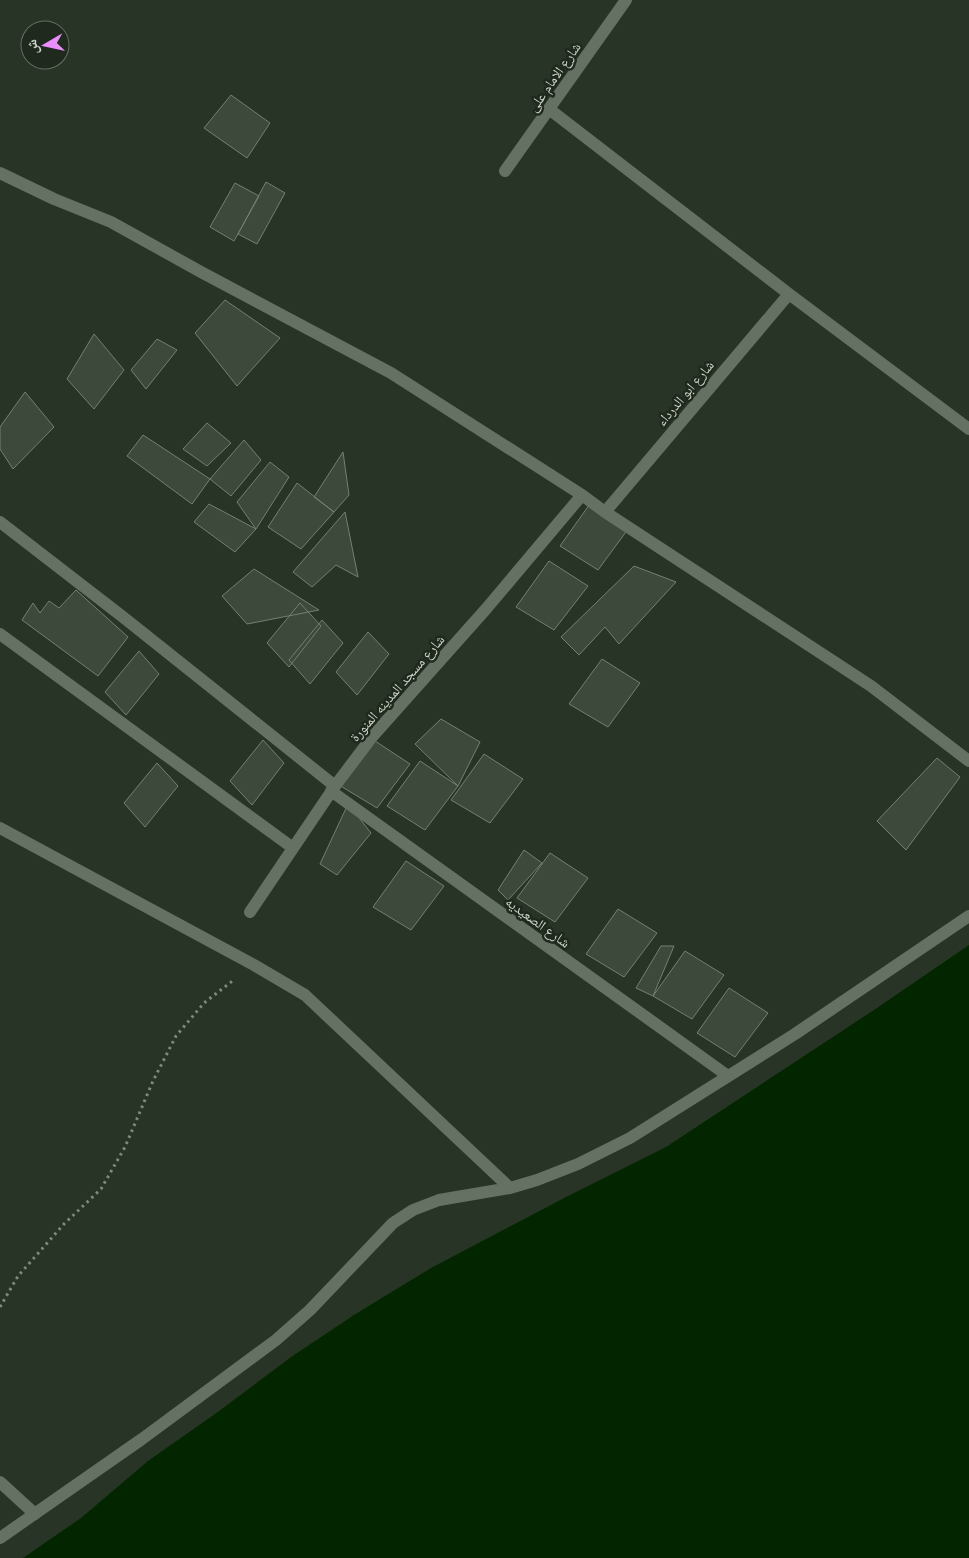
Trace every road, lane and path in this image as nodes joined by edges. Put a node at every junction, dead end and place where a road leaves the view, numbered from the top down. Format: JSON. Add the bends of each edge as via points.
{"nodes":[{"id":1,"x":626,"y":0,"type":"edge"},
{"id":2,"x":549,"y":109,"type":"junction"},
{"id":3,"x":505,"y":171,"type":"dead end"},
{"id":4,"x":0,"y":173,"type":"edge"},
{"id":5,"x":789,"y":294,"type":"junction"},
{"id":6,"x":969,"y":429,"type":"edge"},
{"id":7,"x":582,"y":495,"type":"junction"},
{"id":8,"x":604,"y":512,"type":"junction"},
{"id":9,"x":0,"y":522,"type":"edge"},
{"id":10,"x":0,"y":634,"type":"edge"},
{"id":11,"x":969,"y":761,"type":"edge"},
{"id":12,"x":333,"y":788,"type":"junction"},
{"id":13,"x":0,"y":828,"type":"edge"},
{"id":14,"x":293,"y":848,"type":"junction"},
{"id":15,"x":250,"y":912,"type":"dead end"},
{"id":16,"x":969,"y":916,"type":"edge"},
{"id":17,"x":254,"y":964,"type":"junction"},
{"id":18,"x":728,"y":1076,"type":"junction"},
{"id":19,"x":510,"y":1188,"type":"junction"},
{"id":20,"x":0,"y":1307,"type":"edge"},
{"id":21,"x":0,"y":1482,"type":"edge"},
{"id":22,"x":35,"y":1514,"type":"junction"},
{"id":23,"x":0,"y":1538,"type":"edge"}],
"edges":[{"from":1,"to":2,"type":"street","name":"شارع الامام على"},
{"from":2,"to":3,"type":"street","name":"شارع الامام على"},
{"from":2,"to":5,"type":"street"},
{"from":4,"to":7,"type":"street","via":[[111,222],[391,373]]},
{"from":5,"to":6,"type":"street"},
{"from":5,"to":8,"type":"street","name":"شارع ابو الدرداء"},
{"from":7,"to":8,"type":"street"},
{"from":7,"to":12,"type":"street","name":"شارع مسجد المدينه المنورة","via":[[372,737]]},
{"from":8,"to":11,"type":"street","via":[[871,686]]},
{"from":9,"to":12,"type":"street","name":"شارع الصعيديه","via":[[131,623]]},
{"from":10,"to":14,"type":"street"},
{"from":12,"to":14,"type":"street","name":"شارع مسجد المدينه المنورة"},
{"from":12,"to":18,"type":"street","name":"شارع الصعيديه"},
{"from":13,"to":17,"type":"street"},
{"from":14,"to":15,"type":"street","name":"شارع مسجد المدينه المنورة"},
{"from":16,"to":18,"type":"street"},
{"from":17,"to":19,"type":"street","via":[[305,995]]},
{"from":17,"to":20,"type":"path","via":[[204,1003],[176,1036],[125,1147],[100,1189],[18,1276]]},
{"from":18,"to":19,"type":"street","via":[[630,1138],[578,1164]]},
{"from":19,"to":22,"type":"street","via":[[439,1200],[413,1210],[393,1223],[310,1310],[276,1340]]},
{"from":21,"to":22,"type":"street"},
{"from":22,"to":23,"type":"street"}]}
